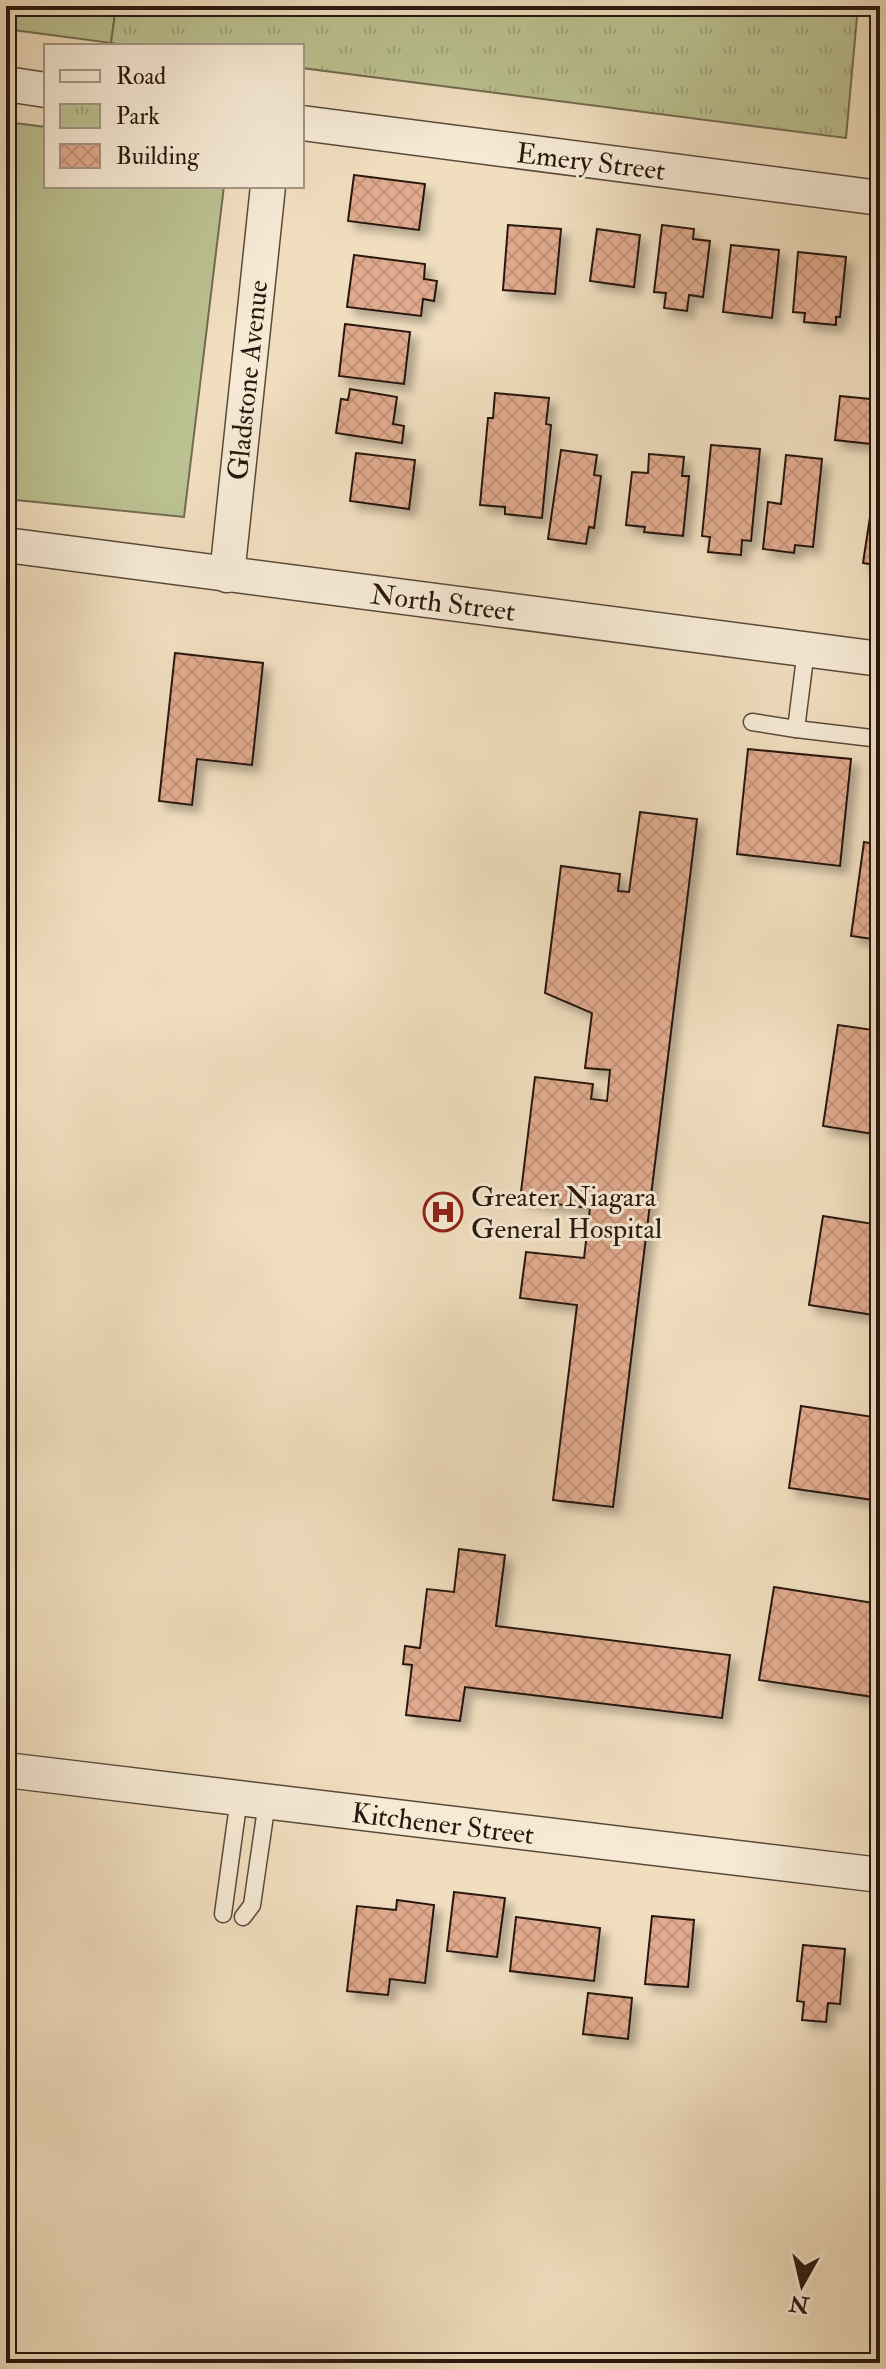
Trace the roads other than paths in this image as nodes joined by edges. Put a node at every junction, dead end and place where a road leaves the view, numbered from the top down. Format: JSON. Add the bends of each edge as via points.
{"nodes":[{"id":1,"x":6,"y":84,"type":"edge"},
{"id":2,"x":44,"y":90,"type":"edge"},
{"id":3,"x":304,"y":123,"type":"edge"},
{"id":4,"x":268,"y":188,"type":"edge"},
{"id":5,"x":880,"y":198,"type":"edge"},
{"id":6,"x":6,"y":545,"type":"edge"},
{"id":7,"x":227,"y":575,"type":"junction"},
{"id":8,"x":806,"y":650,"type":"junction"},
{"id":9,"x":880,"y":659,"type":"edge"},
{"id":10,"x":752,"y":722,"type":"dead end"},
{"id":11,"x":796,"y":729,"type":"junction"},
{"id":12,"x":880,"y":739,"type":"edge"},
{"id":13,"x":6,"y":1770,"type":"edge"},
{"id":14,"x":253,"y":1800,"type":"junction"},
{"id":15,"x":880,"y":1875,"type":"edge"},
{"id":16,"x":223,"y":1914,"type":"dead end"},
{"id":17,"x":243,"y":1917,"type":"dead end"}],
"edges":[{"from":1,"to":2,"type":"street"},
{"from":3,"to":5,"type":"street","name":"Emery Street"},
{"from":4,"to":7,"type":"street","name":"Gladstone Avenue"},
{"from":6,"to":7,"type":"street","name":"North Street"},
{"from":7,"to":8,"type":"street","name":"North Street"},
{"from":8,"to":9,"type":"street","name":"North Street"},
{"from":8,"to":11,"type":"lane"},
{"from":10,"to":11,"type":"lane"},
{"from":11,"to":12,"type":"lane"},
{"from":13,"to":14,"type":"street","name":"Kitchener Street"},
{"from":14,"to":15,"type":"street","name":"Kitchener Street"},
{"from":14,"to":16,"type":"lane"},
{"from":14,"to":17,"type":"lane","via":[[252,1905]]}]}
